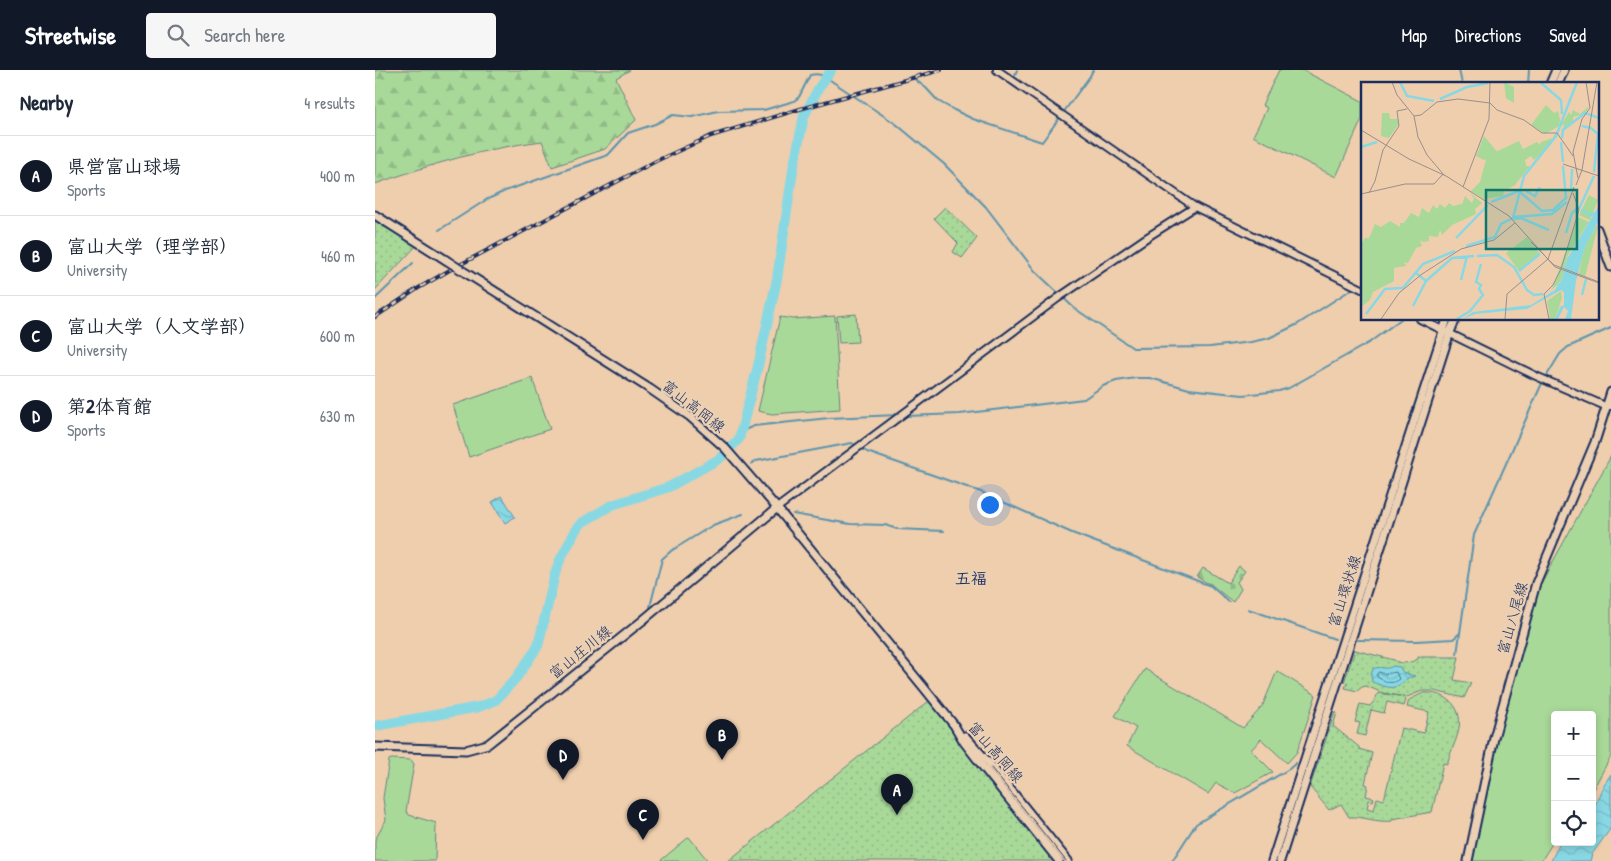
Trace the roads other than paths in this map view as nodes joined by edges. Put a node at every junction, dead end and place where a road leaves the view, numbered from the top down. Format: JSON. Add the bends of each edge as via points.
{"nodes":[{"id":1,"x":997,"y":70,"type":"edge"},
{"id":2,"x":1556,"y":70,"type":"edge"},
{"id":3,"x":1564,"y":70,"type":"edge"},
{"id":4,"x":1550,"y":82,"type":"edge"},
{"id":5,"x":1559,"y":82,"type":"edge"},
{"id":6,"x":1195,"y":207,"type":"junction"},
{"id":7,"x":375,"y":215,"type":"edge"},
{"id":8,"x":1599,"y":234,"type":"edge"},
{"id":9,"x":1611,"y":267,"type":"edge"},
{"id":10,"x":1358,"y":287,"type":"edge"},
{"id":11,"x":1422,"y":320,"type":"edge"},
{"id":12,"x":1447,"y":320,"type":"edge"},
{"id":13,"x":1455,"y":320,"type":"edge"},
{"id":14,"x":1446,"y":331,"type":"junction"},
{"id":15,"x":1611,"y":392,"type":"edge"},
{"id":16,"x":1608,"y":406,"type":"edge"},
{"id":17,"x":1611,"y":414,"type":"edge"},
{"id":18,"x":777,"y":508,"type":"junction"},
{"id":19,"x":954,"y":725,"type":"junction"},
{"id":20,"x":375,"y":747,"type":"edge"},
{"id":21,"x":1059,"y":861,"type":"edge"},
{"id":22,"x":1068,"y":861,"type":"edge"},
{"id":23,"x":1272,"y":861,"type":"edge"},
{"id":24,"x":1280,"y":861,"type":"edge"},
{"id":25,"x":1468,"y":861,"type":"edge"}],
"edges":[{"from":1,"to":6,"type":"street"},
{"from":2,"to":4,"type":"main road"},
{"from":3,"to":5,"type":"main road"},
{"from":6,"to":10,"type":"street"},
{"from":6,"to":18,"type":"street","via":[[1061,297]]},
{"from":7,"to":18,"type":"main road","name":"富山高岡線","bridge":true,"via":[[650,388],[689,416],[725,448]]},
{"from":8,"to":9,"type":"main road"},
{"from":11,"to":14,"type":"street"},
{"from":12,"to":14,"type":"main road"},
{"from":13,"to":14,"type":"main road"},
{"from":14,"to":16,"type":"street","via":[[1544,380]]},
{"from":14,"to":23,"type":"main road","name":"富山環状線"},
{"from":14,"to":24,"type":"main road","name":"富山環状線"},
{"from":15,"to":16,"type":"main road","name":"富山八尾線"},
{"from":16,"to":17,"type":"street"},
{"from":16,"to":25,"type":"main road","name":"富山八尾線","via":[[1535,582],[1494,738]]},
{"from":18,"to":19,"type":"main road","name":"富山高岡線"},
{"from":18,"to":20,"type":"main road","name":"富山庄川線","via":[[488,744],[466,750]]},
{"from":19,"to":21,"type":"main road","name":"富山高岡線","via":[[984,768]]},
{"from":19,"to":22,"type":"main road","name":"富山高岡線"}]}
